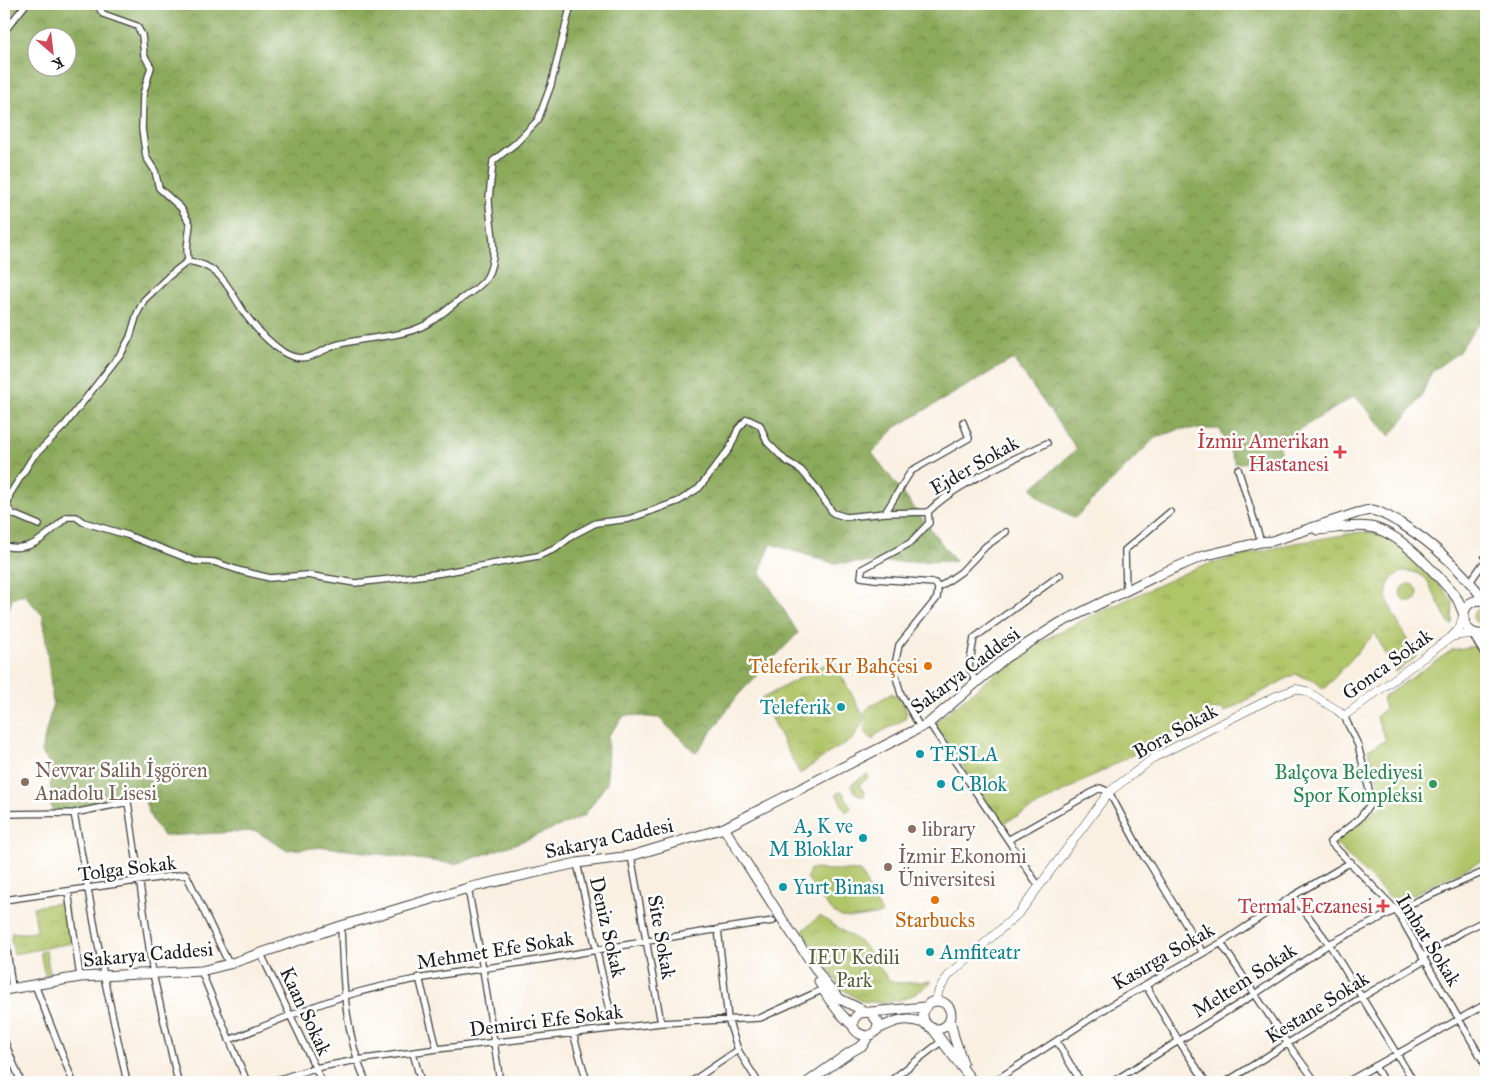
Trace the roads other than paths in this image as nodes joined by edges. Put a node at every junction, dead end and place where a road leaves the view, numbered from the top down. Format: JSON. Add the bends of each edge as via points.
{"nodes":[{"id":1,"x":26,"y":4,"type":"edge"},
{"id":2,"x":97,"y":4,"type":"edge"},
{"id":3,"x":571,"y":4,"type":"edge"},
{"id":4,"x":4,"y":29,"type":"edge"},
{"id":5,"x":188,"y":261,"type":"junction"},
{"id":6,"x":963,"y":422,"type":"dead end"},
{"id":7,"x":1047,"y":442,"type":"dead end"},
{"id":8,"x":1238,"y":469,"type":"dead end"},
{"id":9,"x":928,"y":512,"type":"junction"},
{"id":10,"x":1170,"y":512,"type":"dead end"},
{"id":11,"x":885,"y":513,"type":"junction"},
{"id":12,"x":38,"y":525,"type":"dead end"},
{"id":13,"x":1309,"y":530,"type":"junction"},
{"id":14,"x":1006,"y":532,"type":"dead end"},
{"id":15,"x":1261,"y":542,"type":"junction"},
{"id":16,"x":4,"y":546,"type":"edge"},
{"id":17,"x":1482,"y":565,"type":"dead end"},
{"id":18,"x":1060,"y":575,"type":"dead end"},
{"id":19,"x":1470,"y":582,"type":"junction"},
{"id":20,"x":938,"y":588,"type":"junction"},
{"id":21,"x":1126,"y":592,"type":"junction"},
{"id":22,"x":1485,"y":601,"type":"edge"},
{"id":23,"x":1464,"y":615,"type":"junction"},
{"id":24,"x":1486,"y":633,"type":"edge"},
{"id":25,"x":1474,"y":634,"type":"junction"},
{"id":26,"x":1450,"y":638,"type":"junction"},
{"id":27,"x":1486,"y":654,"type":"edge"},
{"id":28,"x":976,"y":682,"type":"junction"},
{"id":29,"x":1344,"y":716,"type":"junction"},
{"id":30,"x":929,"y":723,"type":"junction"},
{"id":31,"x":920,"y":727,"type":"junction"},
{"id":32,"x":1109,"y":792,"type":"junction"},
{"id":33,"x":74,"y":813,"type":"junction"},
{"id":34,"x":4,"y":814,"type":"edge"},
{"id":35,"x":724,"y":828,"type":"junction"},
{"id":36,"x":1008,"y":840,"type":"junction"},
{"id":37,"x":631,"y":856,"type":"junction"},
{"id":38,"x":1351,"y":862,"type":"junction"},
{"id":39,"x":577,"y":863,"type":"junction"},
{"id":40,"x":1486,"y":871,"type":"edge"},
{"id":41,"x":139,"y":880,"type":"junction"},
{"id":42,"x":1038,"y":885,"type":"junction"},
{"id":43,"x":468,"y":888,"type":"junction"},
{"id":44,"x":88,"y":889,"type":"junction"},
{"id":45,"x":68,"y":892,"type":"junction"},
{"id":46,"x":1293,"y":896,"type":"junction"},
{"id":47,"x":4,"y":900,"type":"edge"},
{"id":48,"x":1396,"y":910,"type":"junction"},
{"id":49,"x":1486,"y":920,"type":"edge"},
{"id":50,"x":773,"y":921,"type":"dead end"},
{"id":51,"x":341,"y":926,"type":"junction"},
{"id":52,"x":4,"y":927,"type":"edge"},
{"id":53,"x":718,"y":928,"type":"junction"},
{"id":54,"x":646,"y":940,"type":"junction"},
{"id":55,"x":1221,"y":943,"type":"junction"},
{"id":56,"x":1329,"y":944,"type":"junction"},
{"id":57,"x":597,"y":950,"type":"junction"},
{"id":58,"x":1203,"y":952,"type":"junction"},
{"id":59,"x":261,"y":954,"type":"junction"},
{"id":60,"x":1423,"y":959,"type":"junction"},
{"id":61,"x":229,"y":964,"type":"junction"},
{"id":62,"x":483,"y":969,"type":"junction"},
{"id":63,"x":201,"y":971,"type":"junction"},
{"id":64,"x":153,"y":974,"type":"junction"},
{"id":65,"x":104,"y":977,"type":"junction"},
{"id":66,"x":419,"y":977,"type":"junction"},
{"id":67,"x":80,"y":978,"type":"junction"},
{"id":68,"x":35,"y":985,"type":"junction"},
{"id":69,"x":1146,"y":986,"type":"junction"},
{"id":70,"x":825,"y":988,"type":"junction"},
{"id":71,"x":8,"y":989,"type":"edge"},
{"id":72,"x":1255,"y":994,"type":"junction"},
{"id":73,"x":344,"y":996,"type":"junction"},
{"id":74,"x":1362,"y":997,"type":"junction"},
{"id":75,"x":936,"y":1001,"type":"junction"},
{"id":76,"x":1486,"y":1004,"type":"edge"},
{"id":77,"x":925,"y":1007,"type":"junction"},
{"id":78,"x":868,"y":1012,"type":"junction"},
{"id":79,"x":290,"y":1016,"type":"junction"},
{"id":80,"x":950,"y":1019,"type":"junction"},
{"id":81,"x":1459,"y":1019,"type":"junction"},
{"id":82,"x":728,"y":1020,"type":"junction"},
{"id":83,"x":660,"y":1023,"type":"junction"},
{"id":84,"x":929,"y":1026,"type":"junction"},
{"id":85,"x":614,"y":1028,"type":"junction"},
{"id":86,"x":855,"y":1030,"type":"junction"},
{"id":87,"x":574,"y":1032,"type":"junction"},
{"id":88,"x":873,"y":1033,"type":"junction"},
{"id":89,"x":4,"y":1040,"type":"edge"},
{"id":90,"x":229,"y":1040,"type":"junction"},
{"id":91,"x":942,"y":1041,"type":"junction"},
{"id":92,"x":1179,"y":1041,"type":"junction"},
{"id":93,"x":494,"y":1042,"type":"junction"},
{"id":94,"x":1057,"y":1042,"type":"junction"},
{"id":95,"x":1288,"y":1044,"type":"junction"},
{"id":96,"x":437,"y":1049,"type":"junction"},
{"id":97,"x":738,"y":1050,"type":"junction"},
{"id":98,"x":413,"y":1053,"type":"junction"},
{"id":99,"x":849,"y":1053,"type":"junction"},
{"id":100,"x":1397,"y":1053,"type":"junction"},
{"id":101,"x":356,"y":1060,"type":"junction"},
{"id":102,"x":1374,"y":1066,"type":"junction"},
{"id":103,"x":1486,"y":1066,"type":"edge"},
{"id":104,"x":315,"y":1068,"type":"junction"},
{"id":105,"x":968,"y":1080,"type":"edge"},
{"id":106,"x":21,"y":1082,"type":"edge"},
{"id":107,"x":72,"y":1082,"type":"edge"},
{"id":108,"x":127,"y":1082,"type":"edge"},
{"id":109,"x":178,"y":1082,"type":"edge"},
{"id":110,"x":248,"y":1082,"type":"edge"},
{"id":111,"x":270,"y":1082,"type":"edge"},
{"id":112,"x":322,"y":1082,"type":"edge"},
{"id":113,"x":366,"y":1082,"type":"edge"},
{"id":114,"x":421,"y":1082,"type":"edge"},
{"id":115,"x":500,"y":1082,"type":"edge"},
{"id":116,"x":587,"y":1082,"type":"edge"},
{"id":117,"x":691,"y":1082,"type":"edge"},
{"id":118,"x":758,"y":1082,"type":"edge"},
{"id":119,"x":808,"y":1082,"type":"edge"},
{"id":120,"x":889,"y":1082,"type":"edge"},
{"id":121,"x":993,"y":1082,"type":"edge"},
{"id":122,"x":1081,"y":1082,"type":"edge"},
{"id":123,"x":1112,"y":1082,"type":"edge"},
{"id":124,"x":1206,"y":1082,"type":"edge"},
{"id":125,"x":1226,"y":1082,"type":"edge"},
{"id":126,"x":1316,"y":1082,"type":"edge"},
{"id":127,"x":1347,"y":1082,"type":"edge"},
{"id":128,"x":1384,"y":1082,"type":"edge"},
{"id":129,"x":1414,"y":1082,"type":"edge"}],
"edges":[{"from":1,"to":4,"type":"street"},
{"from":2,"to":5,"type":"street","via":[[103,14],[136,26],[142,35],[144,55],[151,67],[143,95],[142,129],[146,157],[155,171],[159,188],[182,208],[190,224]]},
{"from":3,"to":5,"type":"street","via":[[551,85],[538,120],[493,161],[489,199],[494,253],[486,278],[472,292],[422,327],[337,344],[315,356],[299,359],[267,339],[215,271]]},
{"from":5,"to":12,"type":"street","via":[[144,300],[122,352],[64,425],[33,457],[10,494],[7,507],[13,514]]},
{"from":6,"to":11,"type":"street","via":[[969,438],[912,471]]},
{"from":7,"to":9,"type":"street","name":"Ejder Sokak","via":[[976,479]]},
{"from":8,"to":15,"type":"street"},
{"from":9,"to":11,"type":"street"},
{"from":9,"to":20,"type":"street","name":"Ejder Sokak","via":[[929,523],[910,543],[862,569],[861,577],[935,583]]},
{"from":10,"to":21,"type":"street","via":[[1125,550]]},
{"from":11,"to":16,"type":"street","via":[[846,517],[833,513],[814,485],[767,442],[760,424],[747,419],[738,429],[730,448],[699,488],[680,501],[629,519],[596,523],[538,556],[435,574],[355,583],[307,575],[270,578],[214,562],[194,561],[76,517],[67,517],[48,536],[34,544],[13,548]]},
{"from":13,"to":15,"type":"main road","name":"Sakarya Caddesi"},
{"from":13,"to":19,"type":"main road","name":"Sakarya Caddesi","via":[[1357,513],[1379,512],[1433,545]]},
{"from":13,"to":23,"type":"main road","name":"Sakarya Caddesi","via":[[1370,527],[1392,536],[1416,555],[1453,593]]},
{"from":14,"to":20,"type":"street"},
{"from":15,"to":21,"type":"main road","name":"Sakarya Caddesi","via":[[1203,556]]},
{"from":17,"to":19,"type":"street"},
{"from":18,"to":28,"type":"street","via":[[974,638],[969,667]]},
{"from":19,"to":22,"type":"main road","name":"Sakarya Caddesi"},
{"from":20,"to":31,"type":"street","via":[[937,598],[899,645],[894,670],[901,694]]},
{"from":21,"to":28,"type":"main road","name":"Sakarya Caddesi","via":[[1060,623],[1005,658]]},
{"from":22,"to":23,"type":"main road","via":[[1471,603]]},
{"from":23,"to":25,"type":"main road","name":"Sakarya Caddesi","via":[[1466,626]]},
{"from":23,"to":26,"type":"street","via":[[1459,629]]},
{"from":24,"to":25,"type":"main road"},
{"from":25,"to":26,"type":"street"},
{"from":25,"to":27,"type":"main road","name":"Sakarya Caddesi"},
{"from":26,"to":29,"type":"street","name":"Gonca Sokak"},
{"from":28,"to":30,"type":"main road","name":"Sakarya Caddesi"},
{"from":29,"to":32,"type":"street","name":"Bora Sokak","via":[[1306,691],[1288,691],[1146,762]]},
{"from":29,"to":38,"type":"street","name":"Imbat Sokak","via":[[1358,745],[1372,802],[1359,819],[1330,842]]},
{"from":30,"to":31,"type":"main road","name":"Sakarya Caddesi"},
{"from":30,"to":36,"type":"street"},
{"from":31,"to":35,"type":"main road","name":"Sakarya Caddesi"},
{"from":32,"to":36,"type":"street","via":[[1100,788]]},
{"from":32,"to":42,"type":"street","name":"Bora Sokak"},
{"from":32,"to":58,"type":"street"},
{"from":33,"to":34,"type":"street"},
{"from":33,"to":41,"type":"street","via":[[128,802]]},
{"from":33,"to":44,"type":"street"},
{"from":35,"to":37,"type":"main road","name":"Sakarya Caddesi"},
{"from":35,"to":70,"type":"main road"},
{"from":36,"to":42,"type":"street"},
{"from":37,"to":39,"type":"main road","name":"Sakarya Caddesi"},
{"from":37,"to":54,"type":"street","name":"Site Sokak"},
{"from":38,"to":46,"type":"street","name":"Kasırga Sokak"},
{"from":38,"to":48,"type":"street","name":"Imbat Sokak"},
{"from":39,"to":43,"type":"main road","name":"Sakarya Caddesi"},
{"from":39,"to":57,"type":"street","name":"Deniz Sokak"},
{"from":40,"to":48,"type":"street","name":"Meltem Sokak"},
{"from":41,"to":44,"type":"street","name":"Tolga Sokak"},
{"from":41,"to":61,"type":"street","name":"Tolga Sokak","via":[[186,874]]},
{"from":41,"to":64,"type":"street"},
{"from":42,"to":75,"type":"street","name":"Bora Sokak","via":[[1020,912],[949,975]]},
{"from":43,"to":51,"type":"main road","name":"Sakarya Caddesi"},
{"from":43,"to":62,"type":"street"},
{"from":44,"to":45,"type":"street","name":"Tolga Sokak"},
{"from":44,"to":65,"type":"street"},
{"from":45,"to":47,"type":"street","name":"Tolga Sokak"},
{"from":45,"to":67,"type":"street"},
{"from":46,"to":55,"type":"street","name":"Kasırga Sokak"},
{"from":46,"to":56,"type":"street"},
{"from":48,"to":56,"type":"street","name":"Meltem Sokak"},
{"from":48,"to":60,"type":"street","name":"Imbat Sokak"},
{"from":49,"to":60,"type":"street","name":"Kestane Sokak"},
{"from":50,"to":53,"type":"street","name":"Mehmet Efe Sokak"},
{"from":51,"to":59,"type":"main road","name":"Sakarya Caddesi"},
{"from":51,"to":73,"type":"street"},
{"from":52,"to":71,"type":"street"},
{"from":53,"to":54,"type":"street","name":"Mehmet Efe Sokak"},
{"from":53,"to":82,"type":"street"},
{"from":54,"to":57,"type":"street","name":"Mehmet Efe Sokak"},
{"from":54,"to":83,"type":"street","name":"Site Sokak"},
{"from":55,"to":58,"type":"street","name":"Kasırga Sokak"},
{"from":55,"to":72,"type":"street"},
{"from":56,"to":72,"type":"street","name":"Meltem Sokak"},
{"from":56,"to":74,"type":"street"},
{"from":57,"to":62,"type":"street","name":"Mehmet Efe Sokak"},
{"from":57,"to":85,"type":"street","name":"Deniz Sokak"},
{"from":58,"to":69,"type":"street","name":"Kasırga Sokak"},
{"from":59,"to":61,"type":"main road","name":"Sakarya Caddesi"},
{"from":59,"to":79,"type":"street","name":"Kaan Sokak"},
{"from":60,"to":74,"type":"street","name":"Kestane Sokak"},
{"from":60,"to":81,"type":"street","name":"Imbat Sokak"},
{"from":61,"to":63,"type":"main road","name":"Sakarya Caddesi"},
{"from":62,"to":66,"type":"street","name":"Mehmet Efe Sokak"},
{"from":62,"to":93,"type":"street"},
{"from":63,"to":64,"type":"main road","name":"Sakarya Caddesi"},
{"from":63,"to":90,"type":"street"},
{"from":64,"to":65,"type":"main road","name":"Sakarya Caddesi"},
{"from":64,"to":109,"type":"street"},
{"from":65,"to":67,"type":"main road","name":"Sakarya Caddesi"},
{"from":65,"to":108,"type":"street"},
{"from":66,"to":73,"type":"street","name":"Mehmet Efe Sokak"},
{"from":66,"to":96,"type":"street"},
{"from":67,"to":68,"type":"main road","name":"Sakarya Caddesi"},
{"from":68,"to":71,"type":"main road","name":"Sakarya Caddesi"},
{"from":68,"to":107,"type":"street"},
{"from":69,"to":92,"type":"street"},
{"from":69,"to":94,"type":"street","name":"Kasırga Sokak"},
{"from":70,"to":78,"type":"main road"},
{"from":70,"to":82,"type":"street","name":"Demirci Efe Sokak","via":[[760,1018]]},
{"from":70,"to":86,"type":"main road"},
{"from":72,"to":92,"type":"street","name":"Meltem Sokak"},
{"from":72,"to":95,"type":"street"},
{"from":73,"to":79,"type":"street","name":"Mehmet Efe Sokak"},
{"from":73,"to":101,"type":"street"},
{"from":74,"to":95,"type":"street","name":"Kestane Sokak"},
{"from":74,"to":100,"type":"street"},
{"from":75,"to":77,"type":"main road"},
{"from":75,"to":80,"type":"main road","via":[[948,1006]]},
{"from":76,"to":81,"type":"street"},
{"from":77,"to":78,"type":"main road"},
{"from":77,"to":84,"type":"main road","via":[[923,1015]]},
{"from":78,"to":86,"type":"main road","via":[[854,1018]]},
{"from":78,"to":88,"type":"main road","via":[[878,1022]]},
{"from":79,"to":90,"type":"street","name":"Mehmet Efe Sokak"},
{"from":79,"to":104,"type":"street","name":"Kaan Sokak"},
{"from":80,"to":84,"type":"main road","via":[[941,1028]]},
{"from":80,"to":105,"type":"main road"},
{"from":81,"to":100,"type":"street"},
{"from":81,"to":103,"type":"street","name":"Imbat Sokak"},
{"from":82,"to":83,"type":"street","name":"Demirci Efe Sokak"},
{"from":82,"to":97,"type":"street"},
{"from":83,"to":85,"type":"street","name":"Demirci Efe Sokak"},
{"from":84,"to":88,"type":"main road","via":[[902,1019]]},
{"from":84,"to":91,"type":"main road"},
{"from":85,"to":87,"type":"street","name":"Demirci Efe Sokak"},
{"from":86,"to":88,"type":"main road","via":[[861,1035]]},
{"from":86,"to":99,"type":"main road","via":[[855,1041]]},
{"from":87,"to":93,"type":"street","name":"Demirci Efe Sokak"},
{"from":87,"to":116,"type":"street"},
{"from":88,"to":99,"type":"main road","via":[[863,1046]]},
{"from":89,"to":106,"type":"street"},
{"from":90,"to":110,"type":"street"},
{"from":91,"to":105,"type":"main road"},
{"from":91,"to":120,"type":"street"},
{"from":92,"to":123,"type":"street","name":"Meltem Sokak"},
{"from":92,"to":124,"type":"street"},
{"from":93,"to":96,"type":"street","name":"Demirci Efe Sokak"},
{"from":93,"to":115,"type":"street"},
{"from":94,"to":121,"type":"street","name":"Kasırga Sokak"},
{"from":94,"to":122,"type":"street"},
{"from":95,"to":125,"type":"street","name":"Kestane Sokak"},
{"from":95,"to":126,"type":"street"},
{"from":96,"to":98,"type":"street","name":"Demirci Efe Sokak"},
{"from":97,"to":117,"type":"street"},
{"from":97,"to":118,"type":"street"},
{"from":98,"to":101,"type":"street","name":"Demirci Efe Sokak"},
{"from":98,"to":114,"type":"street"},
{"from":99,"to":119,"type":"main road"},
{"from":100,"to":102,"type":"street"},
{"from":100,"to":129,"type":"street"},
{"from":101,"to":104,"type":"street","name":"Demirci Efe Sokak"},
{"from":101,"to":113,"type":"street"},
{"from":102,"to":127,"type":"street"},
{"from":102,"to":128,"type":"street"},
{"from":104,"to":111,"type":"street","name":"Demirci Efe Sokak"},
{"from":104,"to":112,"type":"street","name":"Kaan Sokak"}]}
